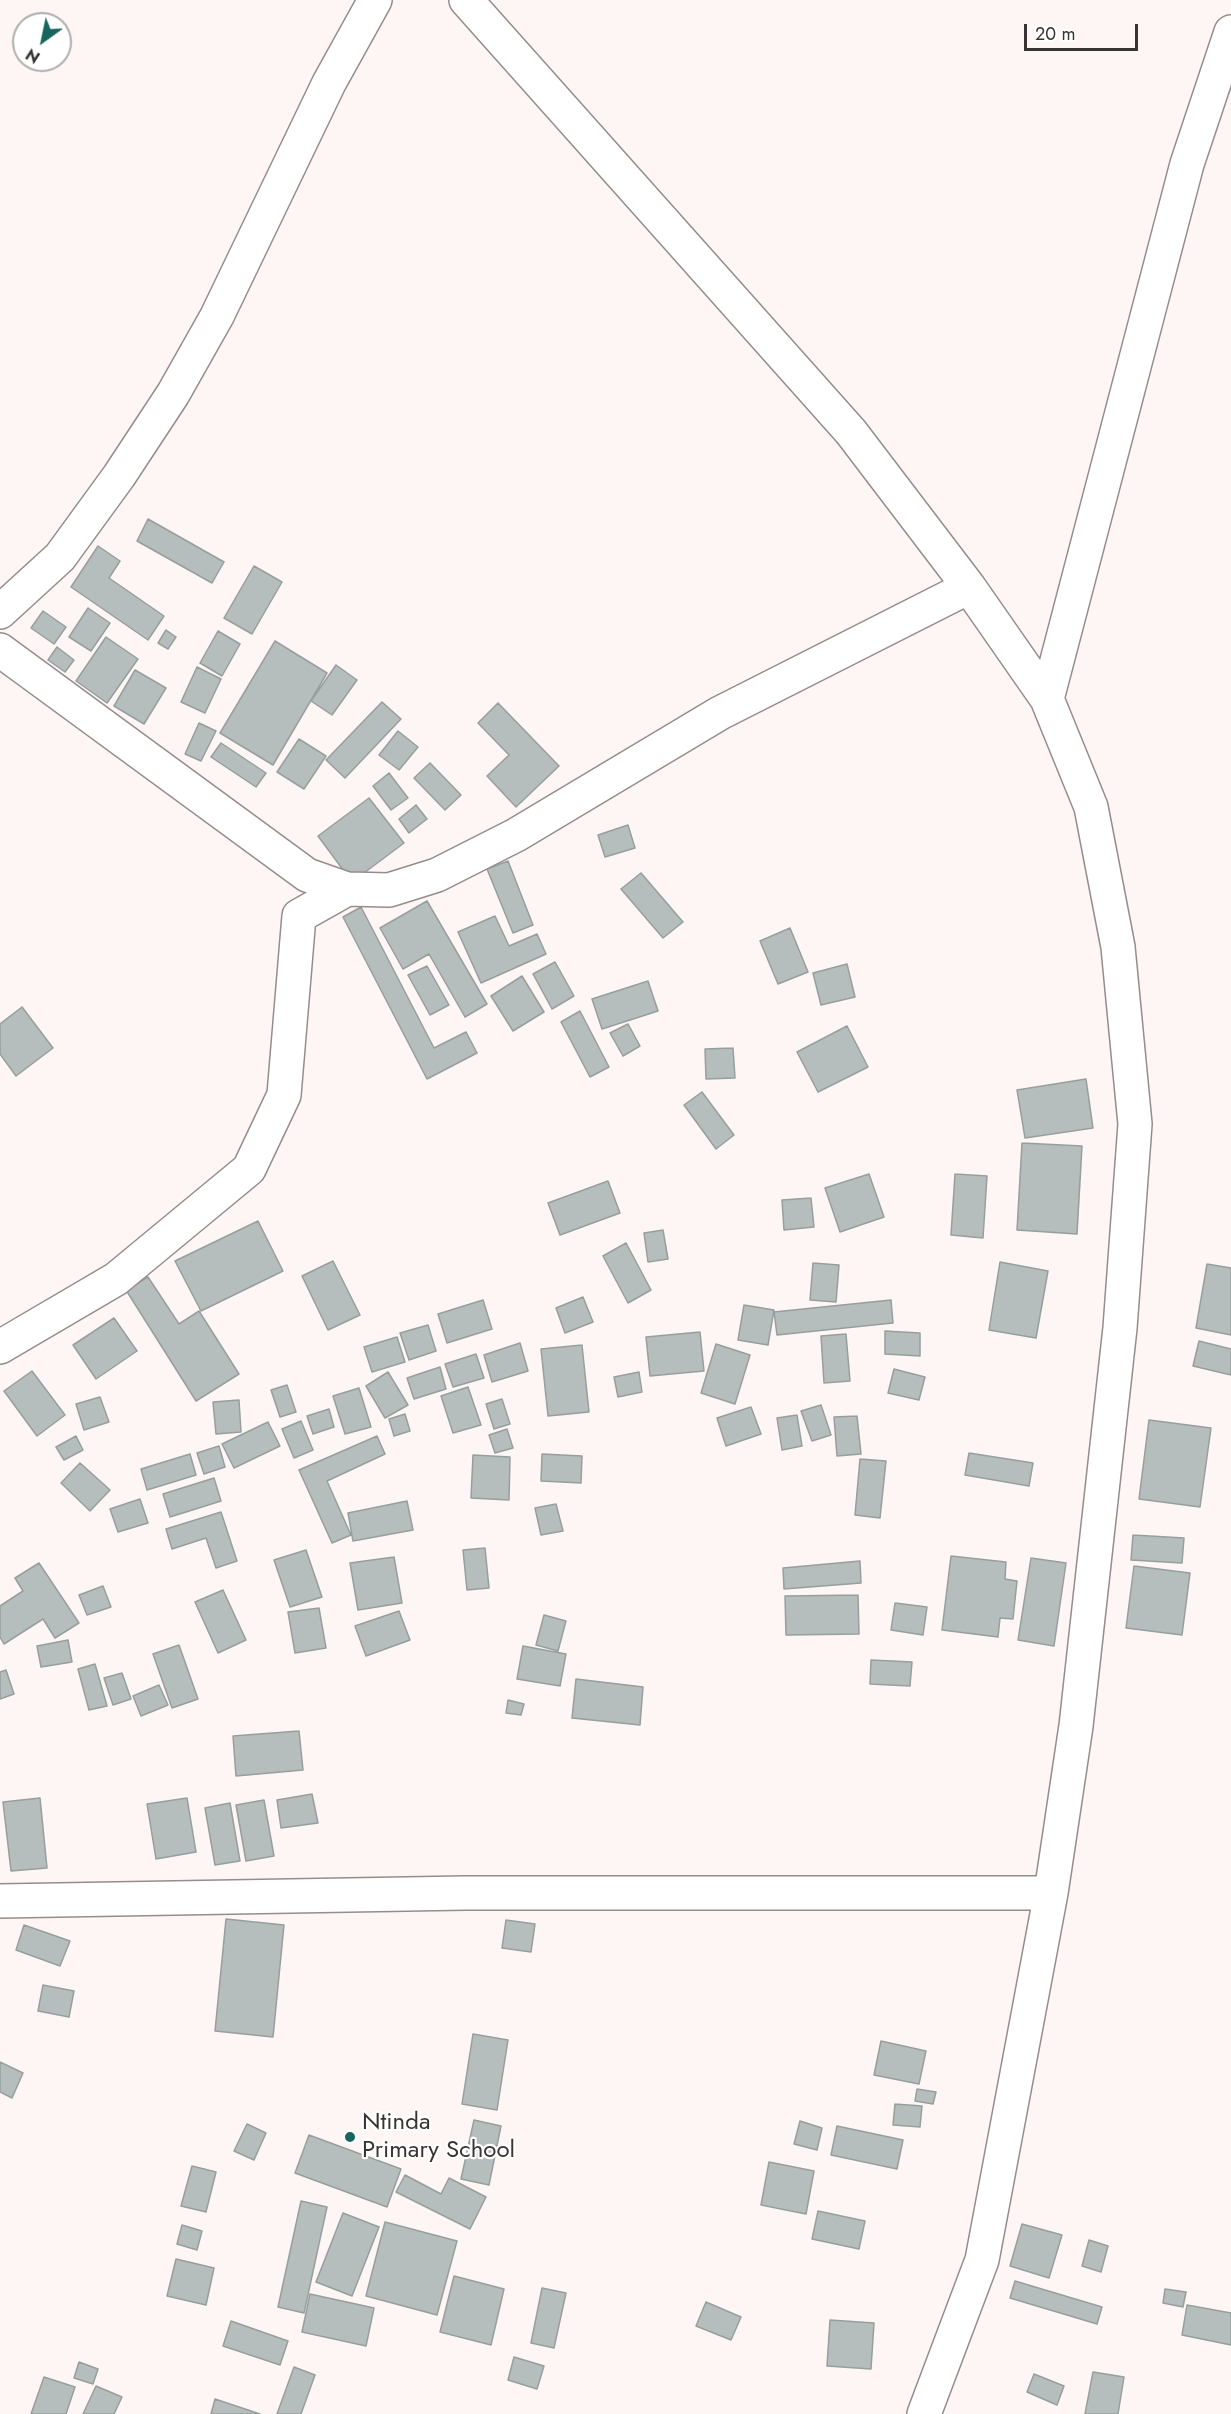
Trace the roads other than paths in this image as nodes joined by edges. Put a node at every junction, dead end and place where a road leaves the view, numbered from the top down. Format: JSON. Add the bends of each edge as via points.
{"nodes":[{"id":1,"x":375,"y":0,"type":"edge"},
{"id":2,"x":465,"y":0,"type":"edge"},
{"id":3,"x":1231,"y":32,"type":"edge"},
{"id":4,"x":969,"y":587,"type":"junction"},
{"id":5,"x":0,"y":612,"type":"edge"},
{"id":6,"x":0,"y":650,"type":"edge"},
{"id":7,"x":1047,"y":699,"type":"junction"},
{"id":8,"x":347,"y":889,"type":"junction"},
{"id":9,"x":0,"y":1347,"type":"edge"},
{"id":10,"x":1051,"y":1893,"type":"junction"},
{"id":11,"x":0,"y":1901,"type":"edge"},
{"id":12,"x":924,"y":2414,"type":"edge"}],
"edges":[{"from":1,"to":5,"type":"street","via":[[330,83],[217,316],[173,394],[60,557]]},
{"from":2,"to":4,"type":"street","via":[[851,432]]},
{"from":3,"to":7,"type":"street","via":[[1187,164]]},
{"from":4,"to":7,"type":"street"},
{"from":4,"to":8,"type":"street","via":[[720,713],[516,835],[437,875],[389,890]]},
{"from":6,"to":8,"type":"street","via":[[307,875]]},
{"from":7,"to":10,"type":"street","via":[[1091,807],[1118,947],[1136,1124],[1120,1328],[1092,1594]]},
{"from":8,"to":9,"type":"street","via":[[299,916],[284,1095],[249,1169],[116,1279]]},
{"from":10,"to":11,"type":"street","via":[[465,1893]]},
{"from":10,"to":12,"type":"street","via":[[982,2260]]}]}
